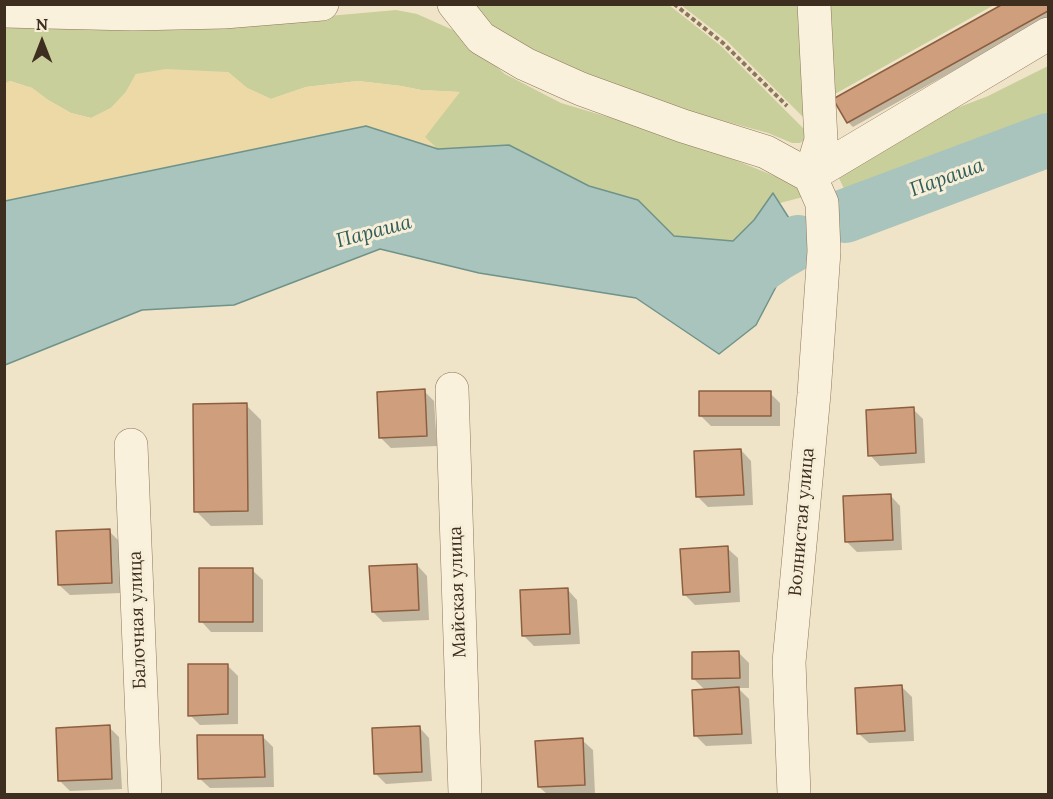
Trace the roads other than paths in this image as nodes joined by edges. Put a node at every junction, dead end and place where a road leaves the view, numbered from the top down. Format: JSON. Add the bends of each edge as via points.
{"nodes":[{"id":1,"x":322,"y":4,"type":"edge"},
{"id":2,"x":454,"y":4,"type":"edge"},
{"id":3,"x":814,"y":4,"type":"edge"},
{"id":4,"x":224,"y":8,"type":"edge"},
{"id":5,"x":133,"y":9,"type":"edge"},
{"id":6,"x":4,"y":11,"type":"edge"},
{"id":7,"x":1048,"y":34,"type":"edge"},
{"id":8,"x":810,"y":176,"type":"junction"},
{"id":9,"x":452,"y":389,"type":"dead end"},
{"id":10,"x":130,"y":446,"type":"dead end"},
{"id":11,"x":146,"y":795,"type":"edge"},
{"id":12,"x":465,"y":795,"type":"edge"},
{"id":13,"x":794,"y":795,"type":"edge"}],
"edges":[{"from":1,"to":4,"type":"street"},
{"from":2,"to":8,"type":"street","via":[[481,38],[525,64],[581,89],[766,152]]},
{"from":3,"to":8,"type":"street","via":[[822,140]]},
{"from":4,"to":5,"type":"street"},
{"from":5,"to":6,"type":"street"},
{"from":7,"to":8,"type":"street"},
{"from":8,"to":13,"type":"street","name":"Волнистая улица","via":[[822,203],[824,251],[789,662]]},
{"from":9,"to":12,"type":"street","name":"Майская улица"},
{"from":10,"to":11,"type":"street","name":"Балочная улица"}]}
